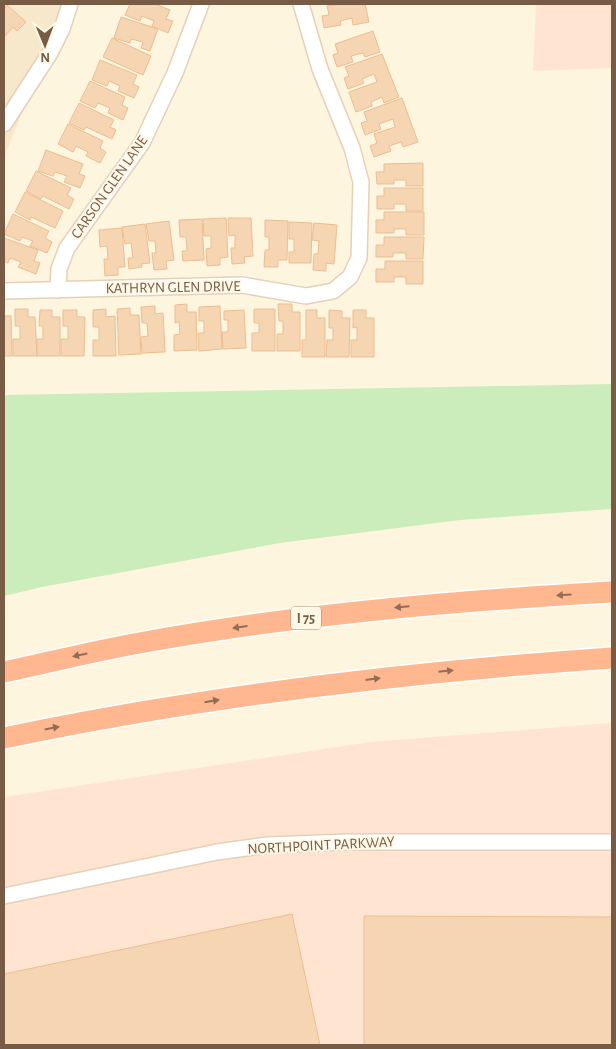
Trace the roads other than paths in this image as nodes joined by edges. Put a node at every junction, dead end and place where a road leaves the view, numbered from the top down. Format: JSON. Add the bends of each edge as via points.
{"nodes":[{"id":1,"x":70,"y":4,"type":"edge"},
{"id":2,"x":201,"y":4,"type":"edge"},
{"id":3,"x":301,"y":4,"type":"edge"},
{"id":4,"x":4,"y":124,"type":"edge"},
{"id":5,"x":58,"y":290,"type":"junction"},
{"id":6,"x":4,"y":291,"type":"edge"},
{"id":7,"x":612,"y":592,"type":"edge"},
{"id":8,"x":612,"y":658,"type":"edge"},
{"id":9,"x":4,"y":672,"type":"edge"},
{"id":10,"x":4,"y":738,"type":"edge"},
{"id":11,"x":612,"y":842,"type":"edge"},
{"id":12,"x":4,"y":896,"type":"edge"}],
"edges":[{"from":1,"to":4,"type":"street","via":[[50,53]]},
{"from":2,"to":5,"type":"street","name":"CARSON GLEN LANE","via":[[175,73],[142,143],[67,248],[59,269]]},
{"from":3,"to":5,"type":"street","name":"KATHRYN GLEN DRIVE","via":[[320,69],[352,148],[361,182],[359,258],[350,277],[333,291],[306,296],[242,285]]},
{"from":5,"to":6,"type":"street","name":"KATHRYN GLEN DRIVE"},
{"from":7,"to":9,"type":"highway","number":"I 75","one_way":true,"via":[[499,598],[242,627],[133,644]]},
{"from":10,"to":8,"type":"highway","one_way":true,"via":[[139,712],[291,689],[494,666]]},
{"from":11,"to":12,"type":"street","name":"NORTHPOINT PARKWAY","via":[[347,842],[268,846],[217,852]]}]}
